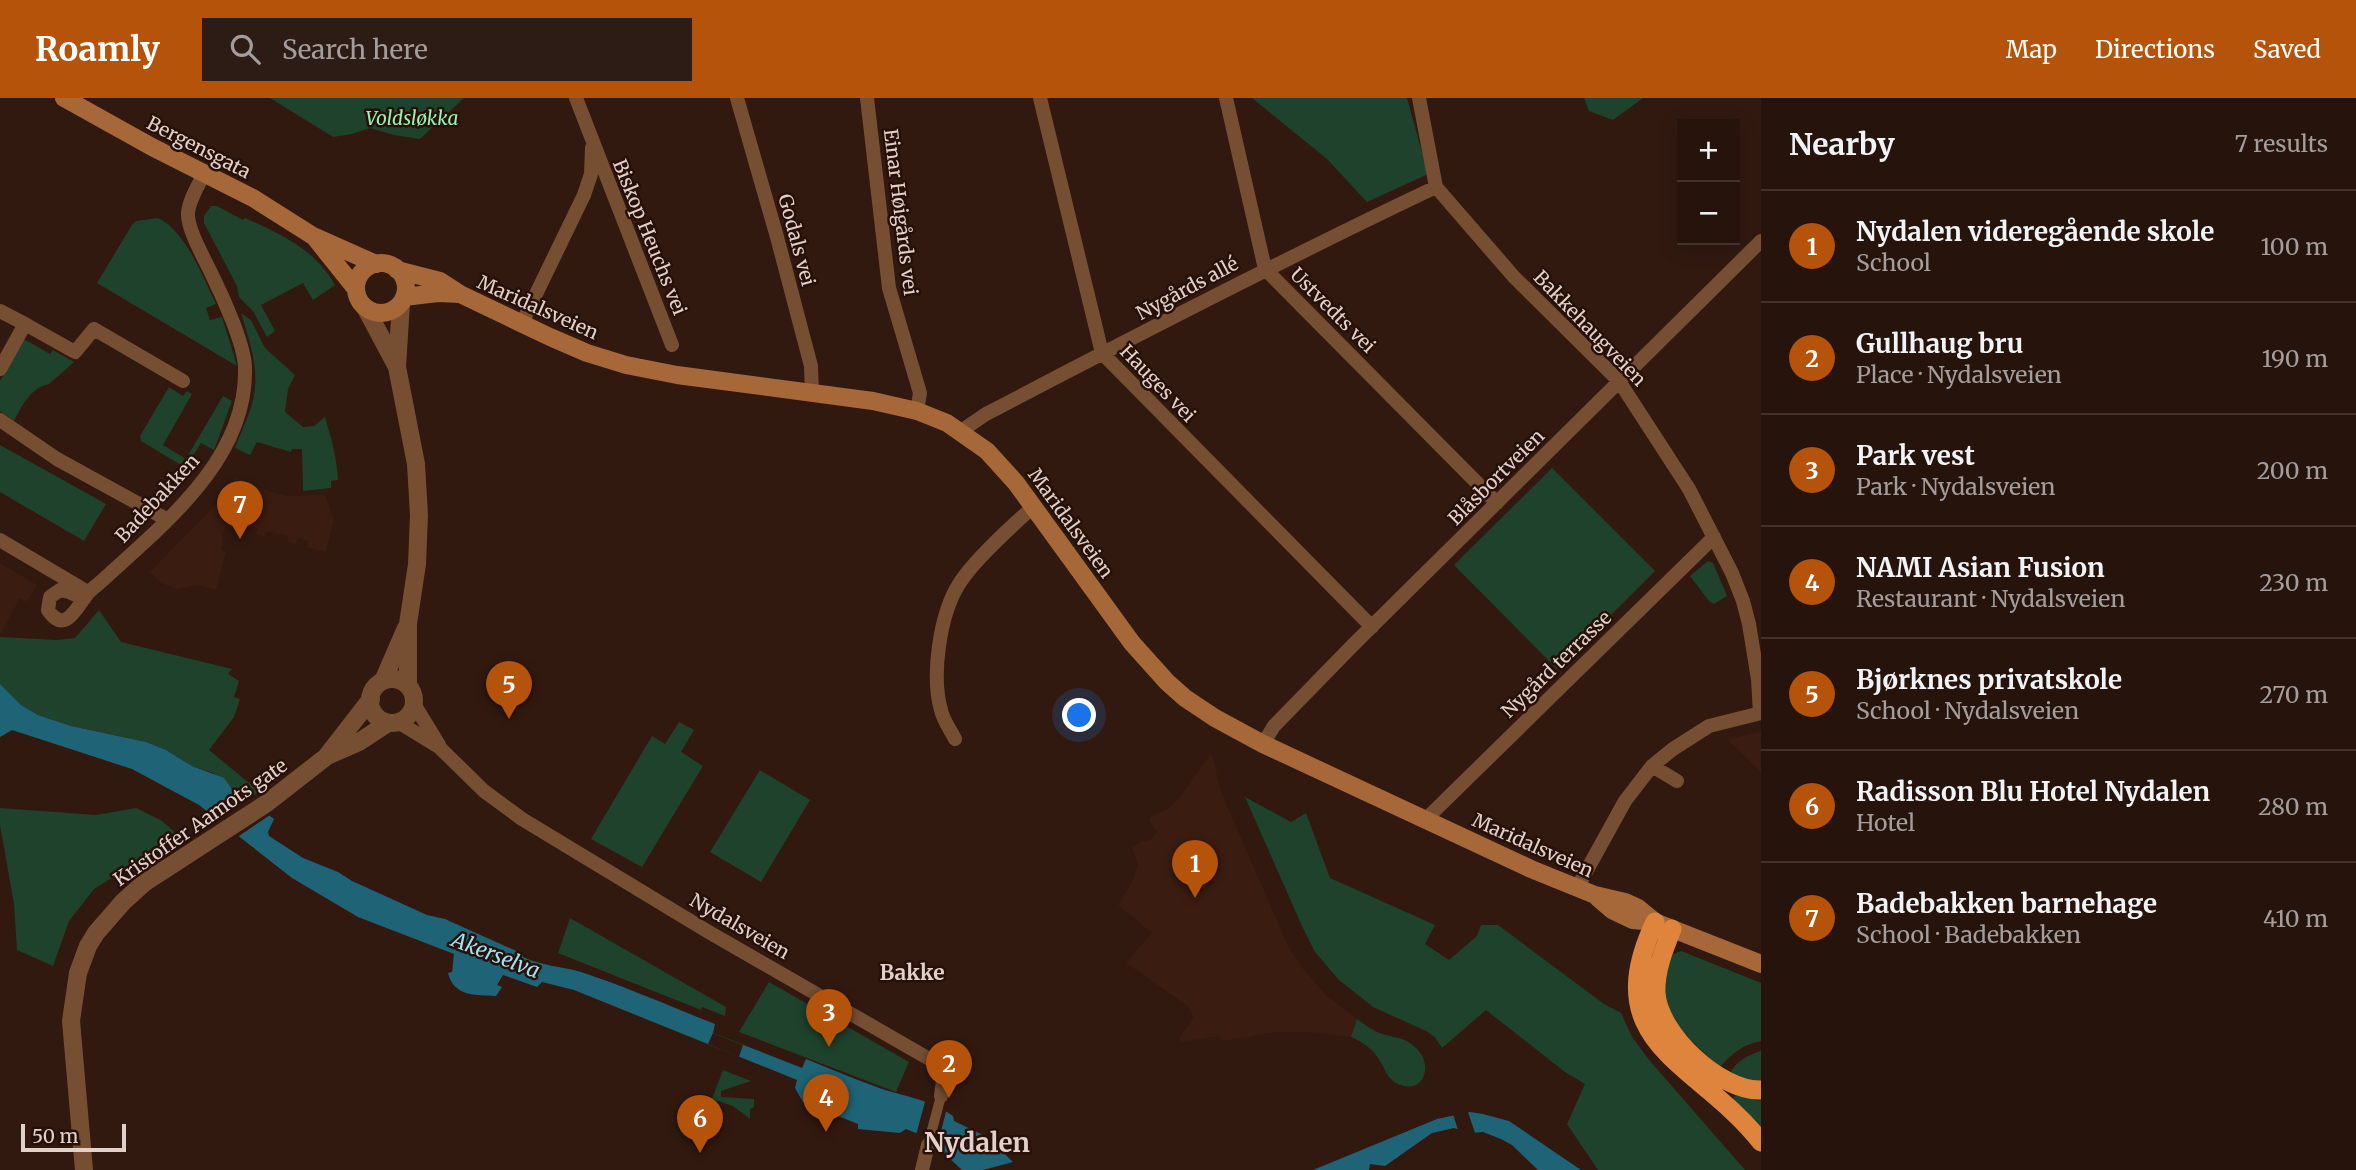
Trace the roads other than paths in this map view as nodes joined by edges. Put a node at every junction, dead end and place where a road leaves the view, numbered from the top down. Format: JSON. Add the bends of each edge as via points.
{"nodes":[{"id":1,"x":64,"y":98,"type":"edge"},
{"id":2,"x":576,"y":98,"type":"edge"},
{"id":3,"x":737,"y":98,"type":"edge"},
{"id":4,"x":867,"y":98,"type":"edge"},
{"id":5,"x":1040,"y":98,"type":"edge"},
{"id":6,"x":1226,"y":98,"type":"edge"},
{"id":7,"x":1419,"y":98,"type":"edge"},
{"id":8,"x":592,"y":144,"type":"junction"},
{"id":9,"x":204,"y":174,"type":"junction"},
{"id":10,"x":1436,"y":187,"type":"junction"},
{"id":11,"x":313,"y":236,"type":"junction"},
{"id":12,"x":1761,"y":241,"type":"edge"},
{"id":13,"x":376,"y":264,"type":"junction"},
{"id":14,"x":1265,"y":269,"type":"junction"},
{"id":15,"x":397,"y":270,"type":"junction"},
{"id":16,"x":356,"y":289,"type":"junction"},
{"id":17,"x":460,"y":294,"type":"junction"},
{"id":18,"x":403,"y":300,"type":"junction"},
{"id":19,"x":365,"y":307,"type":"junction"},
{"id":20,"x":0,"y":310,"type":"edge"},
{"id":21,"x":522,"y":323,"type":"junction"},
{"id":22,"x":25,"y":324,"type":"junction"},
{"id":23,"x":672,"y":345,"type":"dead end"},
{"id":24,"x":1102,"y":353,"type":"junction"},
{"id":25,"x":397,"y":368,"type":"junction"},
{"id":26,"x":0,"y":369,"type":"edge"},
{"id":27,"x":1619,"y":381,"type":"junction"},
{"id":28,"x":183,"y":382,"type":"dead end"},
{"id":29,"x":812,"y":393,"type":"junction"},
{"id":30,"x":917,"y":411,"type":"junction"},
{"id":31,"x":0,"y":420,"type":"edge"},
{"id":32,"x":961,"y":431,"type":"junction"},
{"id":33,"x":1497,"y":503,"type":"junction"},
{"id":34,"x":1034,"y":506,"type":"junction"},
{"id":35,"x":168,"y":520,"type":"junction"},
{"id":36,"x":1714,"y":537,"type":"junction"},
{"id":37,"x":0,"y":540,"type":"edge"},
{"id":38,"x":408,"y":624,"type":"junction"},
{"id":39,"x":1372,"y":627,"type":"junction"},
{"id":40,"x":383,"y":681,"type":"junction"},
{"id":41,"x":408,"y":686,"type":"junction"},
{"id":42,"x":371,"y":699,"type":"junction"},
{"id":43,"x":414,"y":704,"type":"junction"},
{"id":44,"x":1760,"y":713,"type":"edge"},
{"id":45,"x":393,"y":723,"type":"junction"},
{"id":46,"x":955,"y":739,"type":"dead end"},
{"id":47,"x":1263,"y":744,"type":"junction"},
{"id":48,"x":439,"y":747,"type":"junction"},
{"id":49,"x":326,"y":757,"type":"junction"},
{"id":50,"x":1652,"y":766,"type":"junction"},
{"id":51,"x":1677,"y":781,"type":"dead end"},
{"id":52,"x":1425,"y":820,"type":"junction"},
{"id":53,"x":1577,"y":888,"type":"junction"},
{"id":54,"x":1663,"y":926,"type":"junction"},
{"id":55,"x":1761,"y":964,"type":"edge"},
{"id":56,"x":1761,"y":1090,"type":"edge"},
{"id":57,"x":941,"y":1096,"type":"joint"},
{"id":58,"x":1761,"y":1142,"type":"edge"},
{"id":59,"x":928,"y":1145,"type":"joint"},
{"id":60,"x":84,"y":1170,"type":"edge"},
{"id":61,"x":922,"y":1170,"type":"edge"}],
"edges":[{"from":1,"to":9,"type":"main road","name":"Bergensgata"},
{"from":2,"to":8,"type":"street","name":"Biskop Heuchs vei"},
{"from":3,"to":29,"type":"street","name":"Godals vei","via":[[811,366]]},
{"from":4,"to":30,"type":"street","name":"Einar Høigårds vei","via":[[889,288],[920,393]]},
{"from":5,"to":24,"type":"street","name":"Hauges vei"},
{"from":6,"to":14,"type":"street","name":"Ustvedts vei"},
{"from":7,"to":10,"type":"street"},
{"from":8,"to":21,"type":"street","name":"Biskop Heuchs vei","via":[[591,174],[584,195]]},
{"from":8,"to":23,"type":"street","name":"Biskop Heuchs vei"},
{"from":9,"to":11,"type":"main road","name":"Bergensgata"},
{"from":9,"to":35,"type":"street","name":"Badebakken","via":[[189,207],[189,223],[235,331],[245,365],[244,392],[220,457]]},
{"from":10,"to":14,"type":"street","name":"Nygårds allé"},
{"from":10,"to":27,"type":"street","name":"Bakkehaugveien","via":[[1514,277]]},
{"from":11,"to":13,"type":"main road","name":"Bergensgata"},
{"from":11,"to":16,"type":"main road","name":"Bergensgata"},
{"from":12,"to":27,"type":"street","name":"Blåsbortveien"},
{"from":13,"to":15,"type":"main road"},
{"from":13,"to":16,"type":"main road","via":[[362,273]]},
{"from":14,"to":24,"type":"street","name":"Nygårds allé"},
{"from":14,"to":33,"type":"street","name":"Ustvedts vei"},
{"from":15,"to":17,"type":"main road","name":"Maridalsveien","via":[[440,281]]},
{"from":15,"to":18,"type":"main road","via":[[405,282]]},
{"from":16,"to":19,"type":"main road"},
{"from":17,"to":18,"type":"main road","name":"Maridalsveien"},
{"from":17,"to":21,"type":"main road","name":"Maridalsveien"},
{"from":18,"to":19,"type":"main road","via":[[384,313]]},
{"from":18,"to":25,"type":"street"},
{"from":19,"to":25,"type":"street"},
{"from":20,"to":22,"type":"street"},
{"from":21,"to":29,"type":"main road","name":"Maridalsveien","via":[[626,365]]},
{"from":22,"to":26,"type":"street"},
{"from":22,"to":28,"type":"street","via":[[75,352],[94,329]]},
{"from":24,"to":32,"type":"street","name":"Nygårds allé"},
{"from":24,"to":39,"type":"street","name":"Hauges vei"},
{"from":25,"to":38,"type":"street","via":[[419,502],[419,543]]},
{"from":27,"to":33,"type":"street","name":"Blåsbortveien"},
{"from":27,"to":36,"type":"street","name":"Bakkehaugveien","via":[[1689,489]]},
{"from":29,"to":30,"type":"main road","name":"Maridalsveien"},
{"from":30,"to":32,"type":"main road","name":"Maridalsveien"},
{"from":31,"to":35,"type":"street","via":[[57,459]]},
{"from":32,"to":34,"type":"main road","name":"Maridalsveien","via":[[996,460]]},
{"from":33,"to":39,"type":"street","name":"Blåsbortveien"},
{"from":34,"to":46,"type":"street","via":[[963,578],[950,603],[939,650],[938,690],[942,714]]},
{"from":34,"to":47,"type":"main road","name":"Maridalsveien","via":[[1158,673],[1185,698]]},
{"from":35,"to":37,"type":"street","name":"Badebakken","via":[[86,596]]},
{"from":36,"to":44,"type":"street","name":"Bakkehaugveien","via":[[1749,624]]},
{"from":36,"to":52,"type":"street","name":"Nygård terrasse"},
{"from":38,"to":40,"type":"street"},
{"from":38,"to":41,"type":"street"},
{"from":39,"to":47,"type":"street","name":"Blåsbortveien","via":[[1274,726]]},
{"from":40,"to":41,"type":"street","via":[[396,680]]},
{"from":40,"to":42,"type":"street"},
{"from":41,"to":43,"type":"street"},
{"from":42,"to":45,"type":"street","via":[[373,711]]},
{"from":42,"to":49,"type":"street","name":"Kristoffer Aamots gate"},
{"from":43,"to":45,"type":"street","via":[[409,716]]},
{"from":43,"to":48,"type":"street","name":"Nydalsveien"},
{"from":44,"to":50,"type":"street","via":[[1709,726]]},
{"from":45,"to":48,"type":"street","name":"Nydalsveien"},
{"from":45,"to":49,"type":"street","name":"Kristoffer Aamots gate"},
{"from":47,"to":52,"type":"main road","name":"Maridalsveien"},
{"from":48,"to":57,"type":"street","name":"Nydalsveien","via":[[484,791],[522,819],[939,1064],[944,1073]]},
{"from":49,"to":60,"type":"street","name":"Kristoffer Aamots gate","via":[[267,803],[144,883],[96,933],[82,959],[71,1021]]},
{"from":50,"to":51,"type":"street"},
{"from":50,"to":53,"type":"street","via":[[1625,802]]},
{"from":52,"to":53,"type":"main road","name":"Maridalsveien"},
{"from":53,"to":54,"type":"main road","name":"Maridalsveien","via":[[1639,908]]},
{"from":54,"to":55,"type":"main road","name":"Maridalsveien"},
{"from":54,"to":56,"type":"highway","via":[[1656,993],[1666,1023],[1716,1075],[1737,1086]]},
{"from":54,"to":58,"type":"highway","via":[[1643,948],[1637,972],[1636,997],[1648,1031]]},
{"from":57,"to":59,"type":"street","name":"Nydalsveien"},
{"from":59,"to":61,"type":"street","name":"Nydalsveien"}]}
